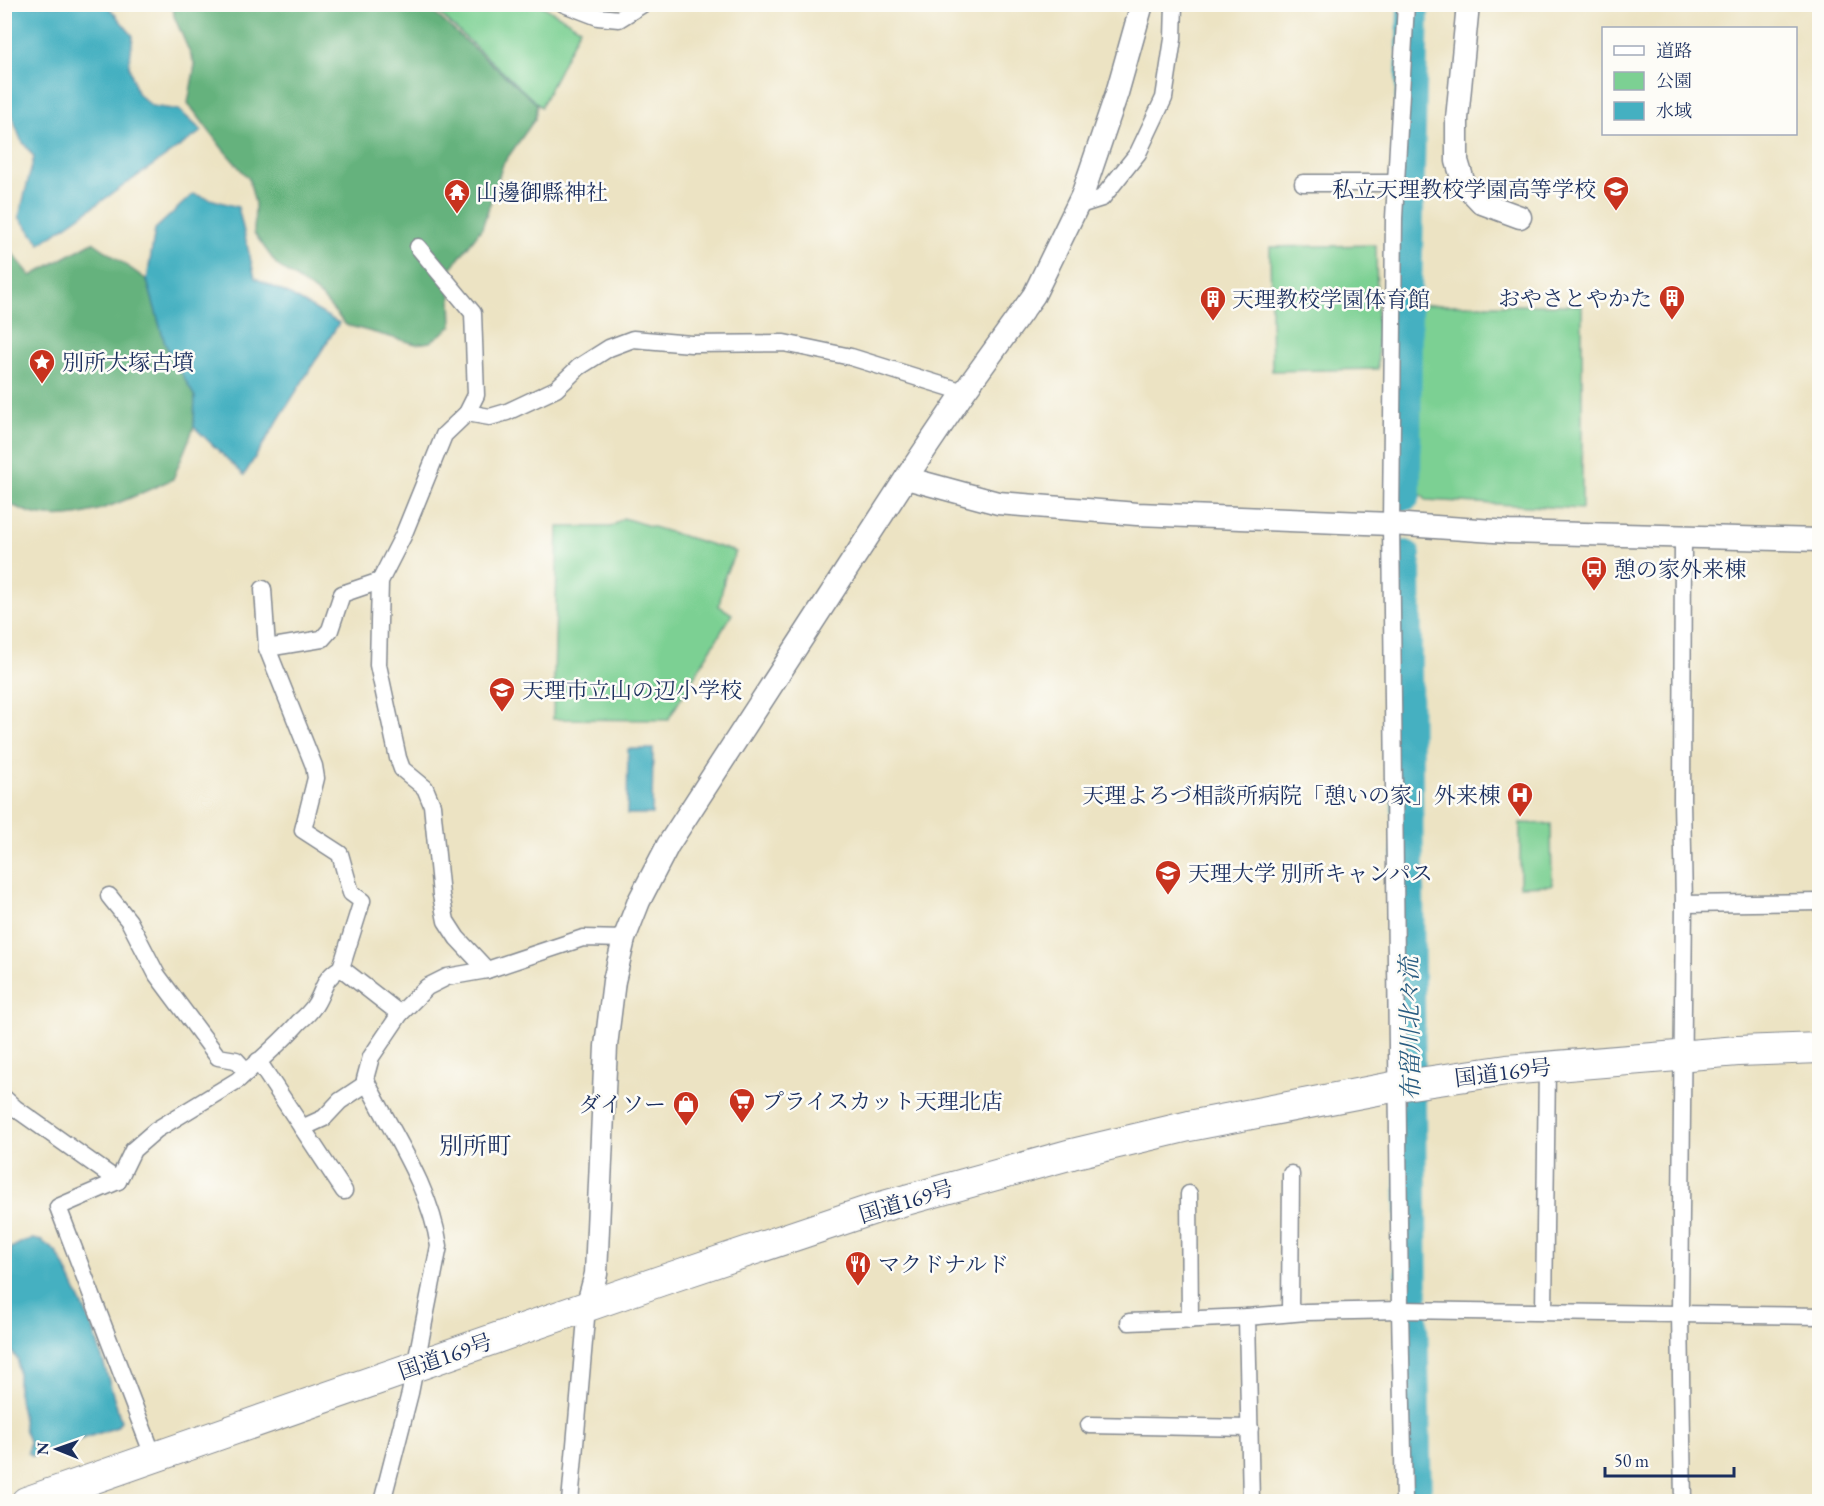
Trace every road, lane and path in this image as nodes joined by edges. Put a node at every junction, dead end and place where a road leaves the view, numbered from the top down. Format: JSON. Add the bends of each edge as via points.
{"nodes":[{"id":1,"x":564,"y":4,"type":"edge"},
{"id":2,"x":643,"y":4,"type":"edge"},
{"id":3,"x":1142,"y":4,"type":"edge"},
{"id":4,"x":1174,"y":4,"type":"edge"},
{"id":5,"x":1406,"y":4,"type":"edge"},
{"id":6,"x":1468,"y":4,"type":"edge"},
{"id":7,"x":1303,"y":183,"type":"dead end"},
{"id":8,"x":1396,"y":183,"type":"junction"},
{"id":9,"x":1077,"y":206,"type":"junction"},
{"id":10,"x":1520,"y":217,"type":"dead end"},
{"id":11,"x":418,"y":247,"type":"dead end"},
{"id":12,"x":964,"y":392,"type":"junction"},
{"id":13,"x":467,"y":413,"type":"junction"},
{"id":14,"x":906,"y":478,"type":"junction"},
{"id":15,"x":1404,"y":525,"type":"junction"},
{"id":16,"x":1683,"y":537,"type":"junction"},
{"id":17,"x":1820,"y":540,"type":"edge"},
{"id":18,"x":380,"y":581,"type":"junction"},
{"id":19,"x":263,"y":589,"type":"dead end"},
{"id":20,"x":267,"y":648,"type":"junction"},
{"id":21,"x":109,"y":896,"type":"dead end"},
{"id":22,"x":1820,"y":902,"type":"edge"},
{"id":23,"x":1684,"y":904,"type":"junction"},
{"id":24,"x":624,"y":939,"type":"junction"},
{"id":25,"x":341,"y":968,"type":"junction"},
{"id":26,"x":487,"y":970,"type":"junction"},
{"id":27,"x":400,"y":1014,"type":"junction"},
{"id":28,"x":1820,"y":1048,"type":"edge"},
{"id":29,"x":1682,"y":1055,"type":"junction"},
{"id":30,"x":1547,"y":1066,"type":"junction"},
{"id":31,"x":253,"y":1067,"type":"junction"},
{"id":32,"x":367,"y":1083,"type":"junction"},
{"id":33,"x":1405,"y":1085,"type":"junction"},
{"id":34,"x":4,"y":1098,"type":"edge"},
{"id":35,"x":302,"y":1128,"type":"junction"},
{"id":36,"x":1291,"y":1174,"type":"dead end"},
{"id":37,"x":118,"y":1180,"type":"junction"},
{"id":38,"x":344,"y":1191,"type":"dead end"},
{"id":39,"x":1189,"y":1194,"type":"dead end"},
{"id":40,"x":587,"y":1307,"type":"junction"},
{"id":41,"x":1408,"y":1310,"type":"junction"},
{"id":42,"x":1544,"y":1311,"type":"junction"},
{"id":43,"x":1290,"y":1313,"type":"junction"},
{"id":44,"x":1680,"y":1313,"type":"junction"},
{"id":45,"x":1820,"y":1316,"type":"edge"},
{"id":46,"x":1247,"y":1317,"type":"junction"},
{"id":47,"x":1190,"y":1320,"type":"junction"},
{"id":48,"x":1129,"y":1323,"type":"dead end"},
{"id":49,"x":415,"y":1367,"type":"junction"},
{"id":50,"x":1089,"y":1425,"type":"dead end"},
{"id":51,"x":1250,"y":1428,"type":"junction"},
{"id":52,"x":154,"y":1458,"type":"junction"},
{"id":53,"x":27,"y":1502,"type":"edge"},
{"id":54,"x":382,"y":1502,"type":"edge"},
{"id":55,"x":570,"y":1502,"type":"edge"},
{"id":56,"x":1251,"y":1502,"type":"edge"},
{"id":57,"x":1404,"y":1502,"type":"edge"},
{"id":58,"x":1683,"y":1502,"type":"edge"}],
"edges":[{"from":1,"to":2,"type":"street","via":[[619,19]]},
{"from":3,"to":9,"type":"street","via":[[1117,93]]},
{"from":4,"to":9,"type":"street","via":[[1164,98],[1138,153],[1102,198]]},
{"from":5,"to":8,"type":"street"},
{"from":6,"to":10,"type":"street","via":[[1457,161],[1464,184],[1482,203]]},
{"from":7,"to":8,"type":"street"},
{"from":8,"to":15,"type":"street"},
{"from":9,"to":12,"type":"street","via":[[1034,295]]},
{"from":11,"to":13,"type":"street","via":[[473,313],[476,395]]},
{"from":12,"to":13,"type":"street","via":[[851,357],[784,343],[691,344],[633,339],[609,348],[579,367],[556,389],[507,412],[490,417]]},
{"from":12,"to":14,"type":"street"},
{"from":13,"to":18,"type":"street","via":[[444,435]]},
{"from":14,"to":15,"type":"street","via":[[998,503],[1137,514]]},
{"from":14,"to":24,"type":"street","via":[[668,845]]},
{"from":15,"to":16,"type":"street"},
{"from":15,"to":33,"type":"street"},
{"from":16,"to":17,"type":"street"},
{"from":16,"to":23,"type":"street"},
{"from":18,"to":20,"type":"street","via":[[342,594],[330,630],[322,639]]},
{"from":18,"to":26,"type":"street","via":[[378,665],[398,758],[402,769],[425,788],[432,805],[446,921]]},
{"from":19,"to":20,"type":"street"},
{"from":20,"to":25,"type":"street","via":[[314,766],[316,778],[303,830],[340,854],[351,892],[362,901]]},
{"from":21,"to":31,"type":"street","via":[[129,921],[157,975],[218,1057]]},
{"from":22,"to":23,"type":"street"},
{"from":23,"to":29,"type":"street"},
{"from":24,"to":26,"type":"street","via":[[583,938]]},
{"from":24,"to":40,"type":"street","via":[[606,1046],[596,1274]]},
{"from":25,"to":27,"type":"street"},
{"from":25,"to":31,"type":"street","via":[[332,973],[316,1004]]},
{"from":26,"to":27,"type":"street","via":[[447,977],[427,987]]},
{"from":27,"to":32,"type":"street","via":[[371,1057]]},
{"from":28,"to":29,"type":"highway","name":"国道169号"},
{"from":29,"to":30,"type":"highway","name":"国道169号"},
{"from":29,"to":44,"type":"street"},
{"from":30,"to":33,"type":"highway","name":"国道169号"},
{"from":30,"to":42,"type":"street"},
{"from":31,"to":35,"type":"street"},
{"from":31,"to":37,"type":"street","via":[[156,1130],[133,1150]]},
{"from":32,"to":35,"type":"street","via":[[340,1101],[324,1118]]},
{"from":32,"to":49,"type":"street","via":[[419,1181],[436,1224],[439,1246]]},
{"from":33,"to":40,"type":"highway","name":"国道169号","via":[[1189,1126],[992,1175],[877,1208]]},
{"from":33,"to":41,"type":"street"},
{"from":34,"to":37,"type":"street"},
{"from":35,"to":38,"type":"street"},
{"from":36,"to":43,"type":"street"},
{"from":37,"to":52,"type":"street","via":[[58,1207]]},
{"from":39,"to":47,"type":"street"},
{"from":40,"to":49,"type":"highway","name":"国道169号"},
{"from":40,"to":55,"type":"street"},
{"from":41,"to":42,"type":"street"},
{"from":41,"to":43,"type":"street"},
{"from":41,"to":57,"type":"street"},
{"from":42,"to":44,"type":"street"},
{"from":43,"to":46,"type":"street"},
{"from":44,"to":45,"type":"street"},
{"from":44,"to":58,"type":"street"},
{"from":46,"to":47,"type":"street"},
{"from":46,"to":51,"type":"street"},
{"from":47,"to":48,"type":"street"},
{"from":49,"to":52,"type":"highway","name":"国道169号"},
{"from":49,"to":54,"type":"street"},
{"from":50,"to":51,"type":"street"},
{"from":51,"to":56,"type":"street"},
{"from":52,"to":53,"type":"highway","name":"国道169号"}]}
